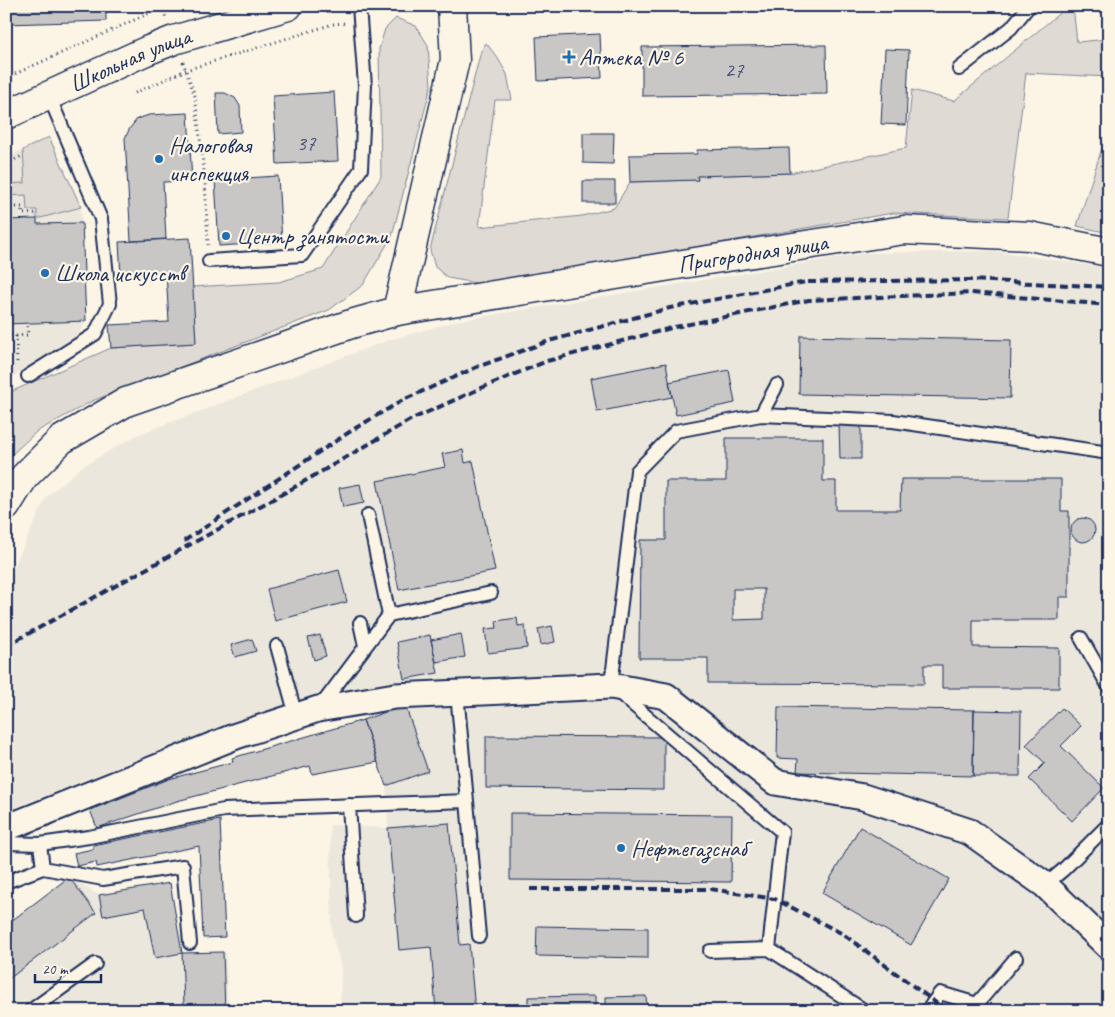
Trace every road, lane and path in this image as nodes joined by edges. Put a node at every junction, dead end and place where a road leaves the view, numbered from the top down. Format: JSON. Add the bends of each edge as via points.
{"nodes":[{"id":1,"x":163,"y":6,"type":"edge"},
{"id":2,"x":288,"y":6,"type":"edge"},
{"id":3,"x":359,"y":6,"type":"edge"},
{"id":4,"x":452,"y":6,"type":"edge"},
{"id":5,"x":1029,"y":6,"type":"edge"},
{"id":6,"x":360,"y":22,"type":"junction"},
{"id":7,"x":174,"y":40,"type":"junction"},
{"id":8,"x":960,"y":69,"type":"dead end"},
{"id":9,"x":186,"y":70,"type":"junction"},
{"id":10,"x":6,"y":78,"type":"edge"},
{"id":11,"x":135,"y":93,"type":"dead end"},
{"id":12,"x":49,"y":96,"type":"junction"},
{"id":13,"x":6,"y":115,"type":"edge"},
{"id":14,"x":22,"y":156,"type":"dead end"},
{"id":15,"x":6,"y":164,"type":"edge"},
{"id":16,"x":6,"y":208,"type":"edge"},
{"id":17,"x":37,"y":213,"type":"dead end"},
{"id":18,"x":22,"y":214,"type":"junction"},
{"id":19,"x":22,"y":220,"type":"dead end"},
{"id":20,"x":1109,"y":252,"type":"edge"},
{"id":21,"x":209,"y":261,"type":"joint"},
{"id":22,"x":397,"y":311,"type":"junction"},
{"id":23,"x":27,"y":323,"type":"dead end"},
{"id":24,"x":6,"y":336,"type":"edge"},
{"id":25,"x":16,"y":336,"type":"junction"},
{"id":26,"x":17,"y":368,"type":"dead end"},
{"id":27,"x":28,"y":376,"type":"dead end"},
{"id":28,"x":777,"y":385,"type":"dead end"},
{"id":29,"x":760,"y":415,"type":"junction"},
{"id":30,"x":1109,"y":453,"type":"edge"},
{"id":31,"x":6,"y":506,"type":"edge"},
{"id":32,"x":368,"y":515,"type":"dead end"},
{"id":33,"x":491,"y":594,"type":"dead end"},
{"id":34,"x":389,"y":615,"type":"junction"},
{"id":35,"x":360,"y":623,"type":"dead end"},
{"id":36,"x":1082,"y":638,"type":"dead end"},
{"id":37,"x":277,"y":646,"type":"dead end"},
{"id":38,"x":365,"y":646,"type":"junction"},
{"id":39,"x":611,"y":686,"type":"junction"},
{"id":40,"x":1109,"y":687,"type":"edge"},
{"id":41,"x":457,"y":693,"type":"junction"},
{"id":42,"x":307,"y":713,"type":"junction"},
{"id":43,"x":467,"y":801,"type":"junction"},
{"id":44,"x":349,"y":805,"type":"junction"},
{"id":45,"x":1109,"y":824,"type":"edge"},
{"id":46,"x":6,"y":828,"type":"edge"},
{"id":47,"x":6,"y":843,"type":"edge"},
{"id":48,"x":40,"y":844,"type":"junction"},
{"id":49,"x":43,"y":868,"type":"junction"},
{"id":50,"x":6,"y":882,"type":"edge"},
{"id":51,"x":1045,"y":885,"type":"junction"},
{"id":52,"x":356,"y":916,"type":"dead end"},
{"id":53,"x":478,"y":936,"type":"dead end"},
{"id":54,"x":190,"y":943,"type":"dead end"},
{"id":55,"x":1109,"y":947,"type":"edge"},
{"id":56,"x":769,"y":950,"type":"junction"},
{"id":57,"x":710,"y":951,"type":"dead end"},
{"id":58,"x":1016,"y":958,"type":"dead end"},
{"id":59,"x":95,"y":964,"type":"dead end"},
{"id":60,"x":30,"y":1011,"type":"edge"},
{"id":61,"x":865,"y":1011,"type":"edge"},
{"id":62,"x":927,"y":1011,"type":"edge"}],
"edges":[{"from":1,"to":7,"type":"path"},
{"from":1,"to":10,"type":"path"},
{"from":2,"to":7,"type":"main road","name":"Школьная улица"},
{"from":3,"to":6,"type":"lane"},
{"from":4,"to":22,"type":"main road","via":[[455,60]]},
{"from":5,"to":8,"type":"lane","via":[[1011,28]]},
{"from":6,"to":9,"type":"path","via":[[333,24]]},
{"from":6,"to":21,"type":"lane","via":[[365,86],[361,169],[302,255]]},
{"from":7,"to":9,"type":"path"},
{"from":7,"to":12,"type":"main road","name":"Школьная улица"},
{"from":9,"to":11,"type":"path"},
{"from":9,"to":21,"type":"path","via":[[195,96],[205,180]]},
{"from":12,"to":13,"type":"main road","name":"Школьная улица"},
{"from":12,"to":27,"type":"lane","via":[[101,219],[110,304],[95,334]]},
{"from":14,"to":15,"type":"path"},
{"from":16,"to":18,"type":"path","via":[[22,207]]},
{"from":17,"to":18,"type":"path"},
{"from":18,"to":19,"type":"path"},
{"from":20,"to":22,"type":"main road","name":"Пригородная улица","via":[[1029,236],[904,230]]},
{"from":22,"to":31,"type":"main road","name":"Пригородная улица","via":[[350,324],[126,402],[60,440],[24,477]]},
{"from":23,"to":25,"type":"path","via":[[28,335]]},
{"from":24,"to":25,"type":"path"},
{"from":25,"to":26,"type":"path"},
{"from":28,"to":29,"type":"lane"},
{"from":29,"to":30,"type":"lane","via":[[893,421]]},
{"from":29,"to":39,"type":"lane","via":[[676,432],[637,470]]},
{"from":32,"to":34,"type":"lane"},
{"from":33,"to":34,"type":"lane"},
{"from":34,"to":38,"type":"lane"},
{"from":35,"to":38,"type":"lane"},
{"from":36,"to":40,"type":"lane"},
{"from":37,"to":42,"type":"lane"},
{"from":38,"to":42,"type":"lane"},
{"from":39,"to":41,"type":"street"},
{"from":39,"to":51,"type":"street","via":[[666,696],[775,782],[863,797],[970,832]]},
{"from":39,"to":56,"type":"lane","via":[[782,832]]},
{"from":41,"to":42,"type":"street","via":[[395,696]]},
{"from":41,"to":43,"type":"lane"},
{"from":42,"to":46,"type":"street","via":[[236,736]]},
{"from":43,"to":44,"type":"lane"},
{"from":43,"to":53,"type":"lane"},
{"from":44,"to":48,"type":"lane","via":[[224,810]]},
{"from":44,"to":52,"type":"lane"},
{"from":45,"to":51,"type":"lane"},
{"from":47,"to":48,"type":"lane"},
{"from":48,"to":49,"type":"lane"},
{"from":49,"to":50,"type":"lane"},
{"from":49,"to":54,"type":"lane","via":[[103,879],[183,866]]},
{"from":51,"to":55,"type":"street"},
{"from":56,"to":57,"type":"lane"},
{"from":56,"to":61,"type":"lane"},
{"from":58,"to":62,"type":"lane","via":[[976,1004],[940,993]]},
{"from":59,"to":60,"type":"lane"}]}
